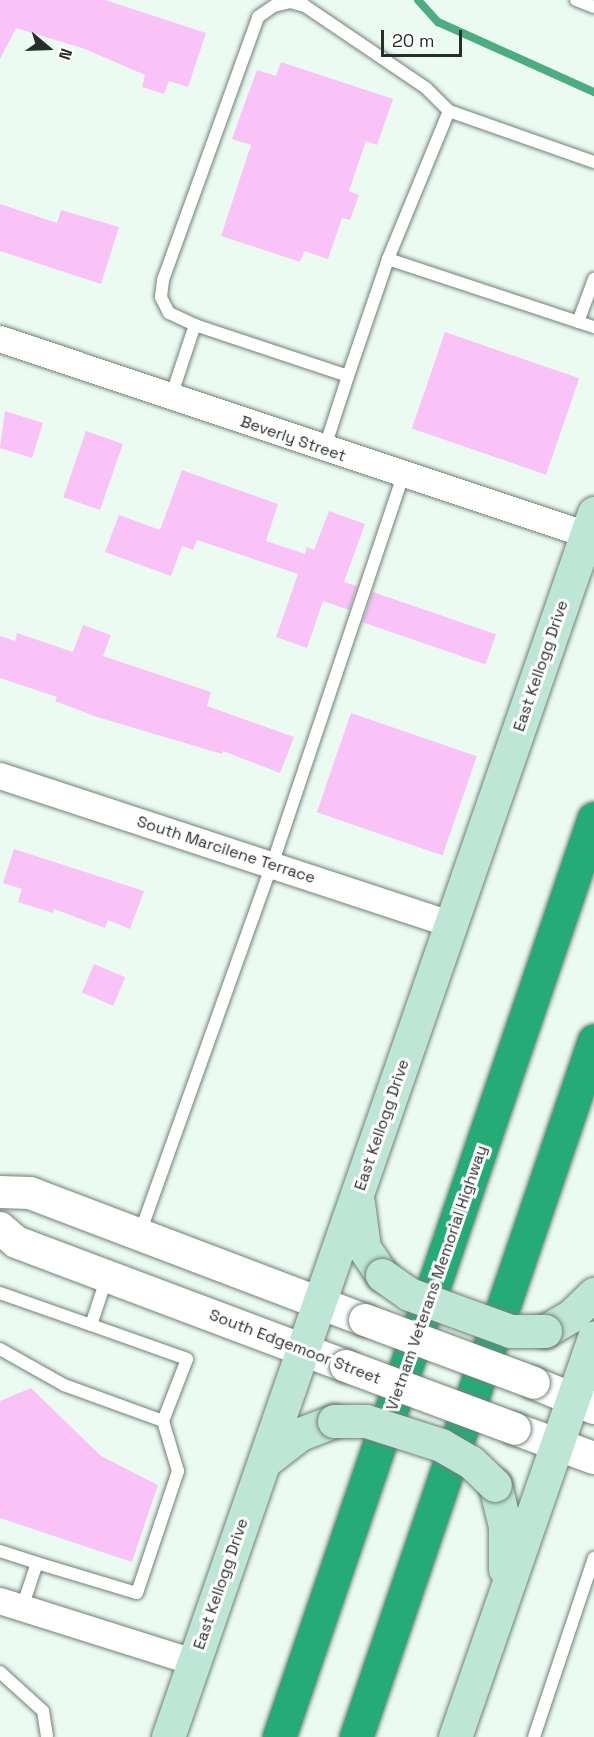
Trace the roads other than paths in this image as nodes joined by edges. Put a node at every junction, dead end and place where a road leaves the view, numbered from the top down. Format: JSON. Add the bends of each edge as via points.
{"nodes":[{"id":1,"x":576,"y":0,"type":"edge"},
{"id":2,"x":594,"y":7,"type":"edge"},
{"id":3,"x":449,"y":111,"type":"junction"},
{"id":4,"x":594,"y":162,"type":"edge"},
{"id":5,"x":388,"y":259,"type":"junction"},
{"id":6,"x":594,"y":279,"type":"edge"},
{"id":7,"x":578,"y":322,"type":"junction"},
{"id":8,"x":195,"y":325,"type":"junction"},
{"id":9,"x":594,"y":327,"type":"edge"},
{"id":10,"x":0,"y":339,"type":"edge"},
{"id":11,"x":348,"y":376,"type":"junction"},
{"id":12,"x":171,"y":397,"type":"junction"},
{"id":13,"x":324,"y":450,"type":"junction"},
{"id":14,"x":403,"y":476,"type":"junction"},
{"id":15,"x":590,"y":524,"type":"edge"},
{"id":16,"x":0,"y":776,"type":"edge"},
{"id":17,"x":594,"y":818,"type":"edge"},
{"id":18,"x":272,"y":865,"type":"junction"},
{"id":19,"x":453,"y":925,"type":"junction"},
{"id":20,"x":594,"y":1041,"type":"edge"},
{"id":21,"x":0,"y":1192,"type":"edge"},
{"id":22,"x":357,"y":1196,"type":"junction"},
{"id":23,"x":0,"y":1228,"type":"edge"},
{"id":24,"x":139,"y":1234,"type":"junction"},
{"id":25,"x":108,"y":1276,"type":"junction"},
{"id":26,"x":0,"y":1293,"type":"edge"},
{"id":27,"x":594,"y":1294,"type":"edge"},
{"id":28,"x":321,"y":1302,"type":"junction"},
{"id":29,"x":91,"y":1325,"type":"junction"},
{"id":30,"x":594,"y":1337,"type":"edge"},
{"id":31,"x":0,"y":1349,"type":"edge"},
{"id":32,"x":304,"y":1350,"type":"junction"},
{"id":33,"x":583,"y":1404,"type":"edge"},
{"id":34,"x":163,"y":1421,"type":"junction"},
{"id":35,"x":557,"y":1445,"type":"junction"},
{"id":36,"x":594,"y":1458,"type":"edge"},
{"id":37,"x":264,"y":1462,"type":"junction"},
{"id":38,"x":359,"y":1510,"type":"junction"},
{"id":39,"x":425,"y":1538,"type":"junction"},
{"id":40,"x":0,"y":1551,"type":"edge"},
{"id":41,"x":594,"y":1558,"type":"edge"},
{"id":42,"x":37,"y":1563,"type":"junction"},
{"id":43,"x":506,"y":1592,"type":"junction"},
{"id":44,"x":11,"y":1604,"type":"edge"},
{"id":45,"x":194,"y":1662,"type":"junction"},
{"id":46,"x":0,"y":1672,"type":"edge"},
{"id":47,"x":48,"y":1737,"type":"edge"},
{"id":48,"x":168,"y":1737,"type":"edge"},
{"id":49,"x":269,"y":1737,"type":"edge"},
{"id":50,"x":279,"y":1737,"type":"edge"},
{"id":51,"x":356,"y":1737,"type":"edge"},
{"id":52,"x":365,"y":1737,"type":"edge"},
{"id":53,"x":455,"y":1737,"type":"edge"},
{"id":54,"x":534,"y":1737,"type":"edge"}],
"edges":[{"from":1,"to":2,"type":"lane"},
{"from":3,"to":4,"type":"lane"},
{"from":3,"to":5,"type":"lane"},
{"from":3,"to":8,"type":"lane","via":[[426,88],[305,6],[290,2],[274,6],[258,17],[163,280],[161,297],[169,313]]},
{"from":5,"to":7,"type":"lane"},
{"from":5,"to":11,"type":"lane"},
{"from":6,"to":7,"type":"lane"},
{"from":7,"to":9,"type":"lane"},
{"from":8,"to":11,"type":"lane"},
{"from":8,"to":12,"type":"lane"},
{"from":10,"to":12,"type":"street","name":"Beverly Street"},
{"from":11,"to":13,"type":"lane"},
{"from":12,"to":13,"type":"street","name":"Beverly Street"},
{"from":13,"to":14,"type":"street","name":"Beverly Street"},
{"from":14,"to":15,"type":"street","name":"Beverly Street"},
{"from":14,"to":18,"type":"lane"},
{"from":15,"to":19,"type":"main road","name":"East Kellogg Drive"},
{"from":16,"to":18,"type":"street","name":"South Marcilene Terrace"},
{"from":17,"to":38,"type":"highway","name":"Vietnam Veterans Memorial Highway"},
{"from":18,"to":19,"type":"street","name":"South Marcilene Terrace"},
{"from":18,"to":24,"type":"lane"},
{"from":19,"to":22,"type":"main road","name":"East Kellogg Drive"},
{"from":20,"to":39,"type":"highway"},
{"from":21,"to":24,"type":"street","via":[[30,1193]]},
{"from":22,"to":27,"type":"main road","bridge":true,"via":[[364,1248],[382,1275],[409,1294],[510,1331],[544,1332],[571,1316]]},
{"from":22,"to":28,"type":"main road","name":"East Kellogg Drive"},
{"from":23,"to":25,"type":"street","name":"South Edgemoor Street","via":[[16,1242]]},
{"from":24,"to":28,"type":"street"},
{"from":25,"to":29,"type":"lane"},
{"from":25,"to":32,"type":"street","name":"South Edgemoor Street"},
{"from":26,"to":29,"type":"lane"},
{"from":28,"to":32,"type":"main road","name":"East Kellogg Drive"},
{"from":28,"to":33,"type":"street","bridge":true},
{"from":29,"to":34,"type":"lane","via":[[187,1359]]},
{"from":30,"to":33,"type":"main road"},
{"from":31,"to":34,"type":"lane","via":[[64,1385]]},
{"from":32,"to":35,"type":"street","name":"South Edgemoor Street","bridge":true},
{"from":32,"to":37,"type":"main road","name":"East Kellogg Drive"},
{"from":33,"to":35,"type":"main road"},
{"from":34,"to":42,"type":"lane","via":[[178,1471],[136,1593]]},
{"from":35,"to":36,"type":"street","name":"South Edgemoor Street"},
{"from":35,"to":43,"type":"main road"},
{"from":37,"to":43,"type":"main road","bridge":true,"via":[[300,1434],[334,1421],[366,1421],[441,1446],[471,1462],[495,1485],[505,1526]]},
{"from":37,"to":45,"type":"main road","name":"East Kellogg Drive"},
{"from":38,"to":49,"type":"highway"},
{"from":38,"to":50,"type":"highway","name":"Vietnam Veterans Memorial Highway"},
{"from":39,"to":51,"type":"highway"},
{"from":39,"to":52,"type":"highway"},
{"from":40,"to":42,"type":"lane"},
{"from":41,"to":54,"type":"lane"},
{"from":42,"to":44,"type":"lane"},
{"from":43,"to":53,"type":"main road"},
{"from":44,"to":45,"type":"street"},
{"from":45,"to":48,"type":"main road","name":"East Kellogg Drive"},
{"from":46,"to":47,"type":"lane","via":[[43,1711]]}]}
